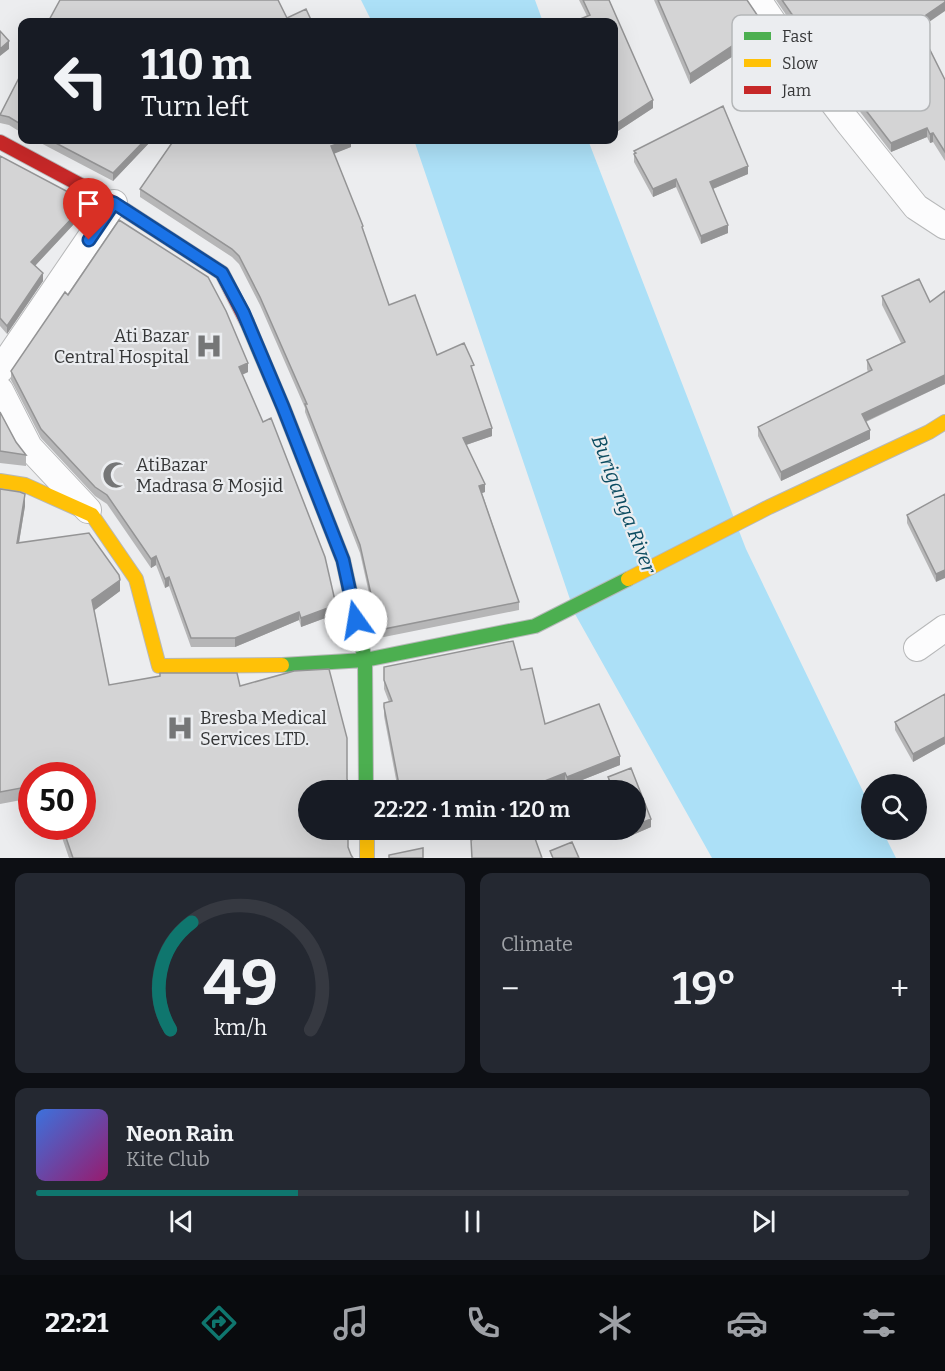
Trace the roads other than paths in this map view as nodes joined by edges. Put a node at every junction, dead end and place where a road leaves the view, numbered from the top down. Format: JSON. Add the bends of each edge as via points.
{"nodes":[{"id":1,"x":758,"y":0,"type":"edge"},
{"id":2,"x":768,"y":15,"type":"edge"},
{"id":3,"x":839,"y":111,"type":"edge"},
{"id":4,"x":0,"y":142,"type":"edge"},
{"id":5,"x":114,"y":203,"type":"junction"},
{"id":6,"x":945,"y":225,"type":"edge"},
{"id":7,"x":0,"y":370,"type":"edge"},
{"id":8,"x":0,"y":390,"type":"edge"},
{"id":9,"x":945,"y":422,"type":"edge"},
{"id":10,"x":0,"y":481,"type":"edge"},
{"id":11,"x":92,"y":515,"type":"junction"},
{"id":12,"x":945,"y":628,"type":"edge"},
{"id":13,"x":917,"y":648,"type":"dead end"},
{"id":14,"x":365,"y":660,"type":"junction"},
{"id":15,"x":366,"y":780,"type":"edge"},
{"id":16,"x":366,"y":840,"type":"edge"},
{"id":17,"x":367,"y":858,"type":"edge"}],
"edges":[{"from":1,"to":2,"type":"street"},
{"from":3,"to":6,"type":"street","via":[[916,207]]},
{"from":4,"to":5,"type":"main road"},
{"from":5,"to":7,"type":"street"},
{"from":5,"to":14,"type":"main road","via":[[222,273],[243,312],[343,560]]},
{"from":8,"to":11,"type":"street","via":[[29,447]]},
{"from":9,"to":14,"type":"main road","via":[[535,626]]},
{"from":10,"to":11,"type":"main road","via":[[25,485]]},
{"from":11,"to":14,"type":"main road","via":[[136,579],[159,666]]},
{"from":12,"to":13,"type":"street"},
{"from":14,"to":15,"type":"main road"},
{"from":16,"to":17,"type":"main road"}]}
